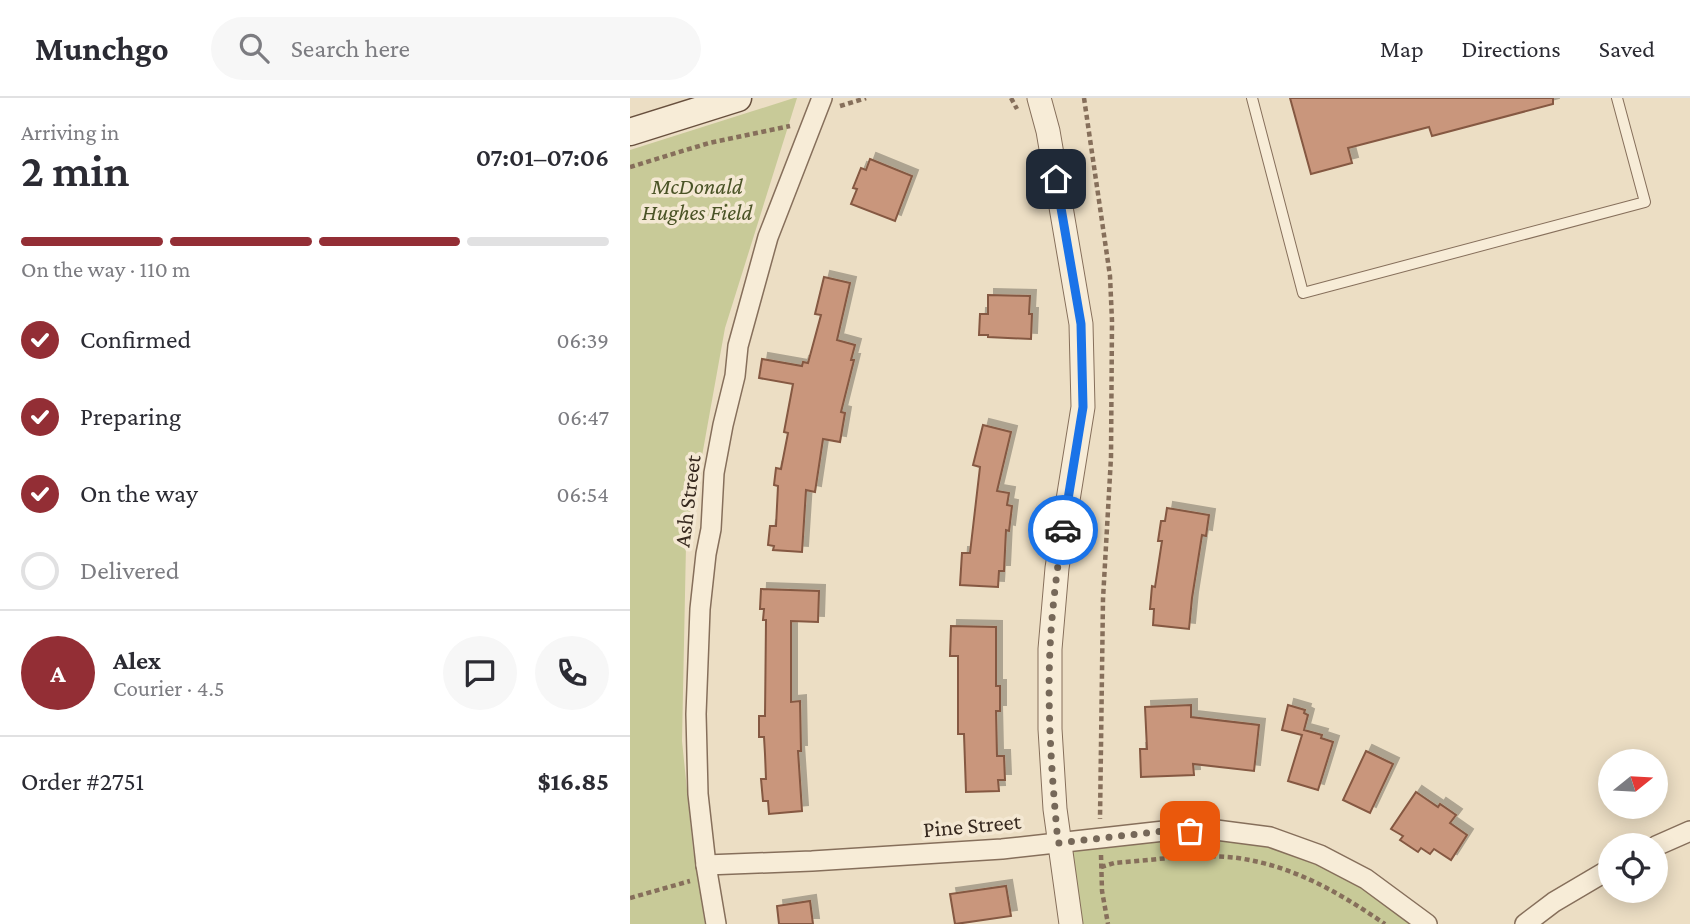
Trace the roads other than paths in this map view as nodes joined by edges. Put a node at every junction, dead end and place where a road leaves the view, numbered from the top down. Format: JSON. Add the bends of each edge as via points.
{"nodes":[{"id":1,"x":737,"y":98,"type":"edge"},
{"id":2,"x":822,"y":98,"type":"edge"},
{"id":3,"x":1030,"y":98,"type":"edge"},
{"id":4,"x":1039,"y":98,"type":"edge"},
{"id":5,"x":1051,"y":98,"type":"edge"},
{"id":6,"x":1252,"y":98,"type":"edge"},
{"id":7,"x":1617,"y":98,"type":"edge"},
{"id":8,"x":1048,"y":131,"type":"junction"},
{"id":9,"x":630,"y":132,"type":"edge"},
{"id":10,"x":1690,"y":831,"type":"edge"},
{"id":11,"x":1668,"y":841,"type":"edge"},
{"id":12,"x":1058,"y":843,"type":"junction"},
{"id":13,"x":707,"y":871,"type":"junction"},
{"id":14,"x":1598,"y":876,"type":"edge"},
{"id":15,"x":716,"y":924,"type":"edge"},
{"id":16,"x":1071,"y":924,"type":"edge"},
{"id":17,"x":1427,"y":924,"type":"edge"},
{"id":18,"x":1525,"y":924,"type":"edge"}],
"edges":[{"from":1,"to":9,"type":"main road"},
{"from":2,"to":13,"type":"street","name":"Ash Street","via":[[765,249],[738,346],[714,473],[700,609],[696,714],[698,794]]},
{"from":3,"to":8,"type":"street"},
{"from":4,"to":8,"type":"street"},
{"from":5,"to":8,"type":"street"},
{"from":6,"to":7,"type":"lane","via":[[1303,293],[1645,202]]},
{"from":8,"to":12,"type":"street","via":[[1081,324],[1083,407],[1050,649]]},
{"from":10,"to":11,"type":"street"},
{"from":12,"to":13,"type":"street","name":"Pine Street"},
{"from":12,"to":16,"type":"street"},
{"from":12,"to":17,"type":"street","name":"Pine Street","via":[[1164,831],[1216,830],[1270,837],[1344,866]]},
{"from":13,"to":15,"type":"street","name":"Ash Street"},
{"from":14,"to":18,"type":"street"}]}
